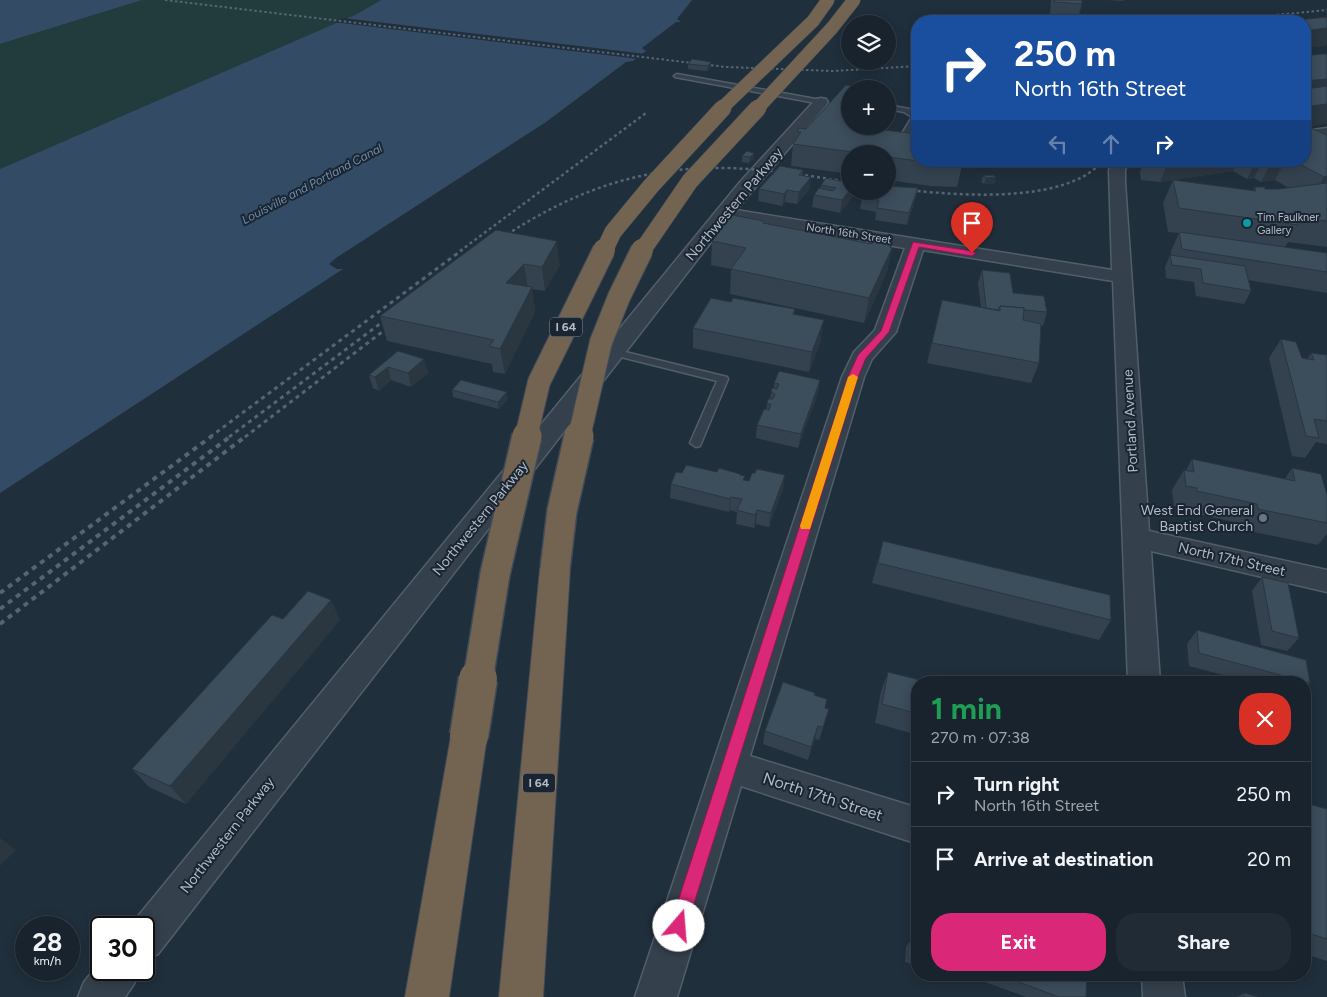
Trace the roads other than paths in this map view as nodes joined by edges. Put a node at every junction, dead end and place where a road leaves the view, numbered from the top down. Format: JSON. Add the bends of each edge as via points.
{"nodes":[{"id":1,"x":828,"y":0,"type":"edge"},
{"id":2,"x":854,"y":0,"type":"edge"},
{"id":3,"x":677,"y":76,"type":"dead end"},
{"id":4,"x":823,"y":103,"type":"joint"},
{"id":5,"x":896,"y":108,"type":"edge"},
{"id":6,"x":911,"y":114,"type":"edge"},
{"id":7,"x":911,"y":125,"type":"edge"},
{"id":8,"x":1327,"y":132,"type":"edge"},
{"id":9,"x":1311,"y":135,"type":"edge"},
{"id":10,"x":911,"y":143,"type":"edge"},
{"id":11,"x":1311,"y":143,"type":"edge"},
{"id":12,"x":1320,"y":147,"type":"edge"},
{"id":13,"x":1120,"y":167,"type":"edge"},
{"id":14,"x":725,"y":213,"type":"junction"},
{"id":15,"x":916,"y":244,"type":"junction"},
{"id":16,"x":1122,"y":277,"type":"junction"},
{"id":17,"x":613,"y":352,"type":"junction"},
{"id":18,"x":696,"y":443,"type":"dead end"},
{"id":19,"x":1137,"y":538,"type":"junction"},
{"id":20,"x":1327,"y":581,"type":"edge"},
{"id":21,"x":1144,"y":676,"type":"edge"},
{"id":22,"x":729,"y":766,"type":"junction"},
{"id":23,"x":911,"y":824,"type":"edge"},
{"id":24,"x":155,"y":926,"type":"edge"},
{"id":25,"x":111,"y":981,"type":"edge"},
{"id":26,"x":1163,"y":981,"type":"edge"},
{"id":27,"x":99,"y":997,"type":"edge"},
{"id":28,"x":427,"y":997,"type":"edge"},
{"id":29,"x":521,"y":997,"type":"edge"},
{"id":30,"x":656,"y":997,"type":"edge"},
{"id":31,"x":1164,"y":997,"type":"edge"}],
"edges":[{"from":1,"to":28,"type":"highway","number":"I 64","bridge":true,"via":[[800,34],[706,124],[613,232],[540,382],[495,574]]},
{"from":2,"to":29,"type":"highway","number":"I 64","bridge":true,"via":[[690,181],[634,264],[601,342],[562,511]]},
{"from":3,"to":4,"type":"lane"},
{"from":4,"to":14,"type":"street","name":"Northwestern Parkway"},
{"from":5,"to":6,"type":"lane"},
{"from":7,"to":10,"type":"lane","via":[[906,141]]},
{"from":8,"to":9,"type":"street"},
{"from":11,"to":12,"type":"street"},
{"from":13,"to":16,"type":"street","name":"Portland Avenue","via":[[1117,182]]},
{"from":14,"to":15,"type":"street","name":"North 16th Street"},
{"from":14,"to":17,"type":"street","name":"Northwestern Parkway"},
{"from":15,"to":16,"type":"street","name":"North 16th Street"},
{"from":15,"to":22,"type":"street","via":[[885,332],[862,358],[853,377]]},
{"from":16,"to":19,"type":"street","name":"Portland Avenue"},
{"from":17,"to":18,"type":"lane","via":[[723,379]]},
{"from":17,"to":24,"type":"street","name":"Northwestern Parkway"},
{"from":19,"to":20,"type":"street","name":"North 17th Street"},
{"from":19,"to":21,"type":"street","name":"Portland Avenue"},
{"from":22,"to":23,"type":"street","name":"North 17th Street"},
{"from":22,"to":30,"type":"street"},
{"from":25,"to":27,"type":"street"},
{"from":26,"to":31,"type":"street"}]}
